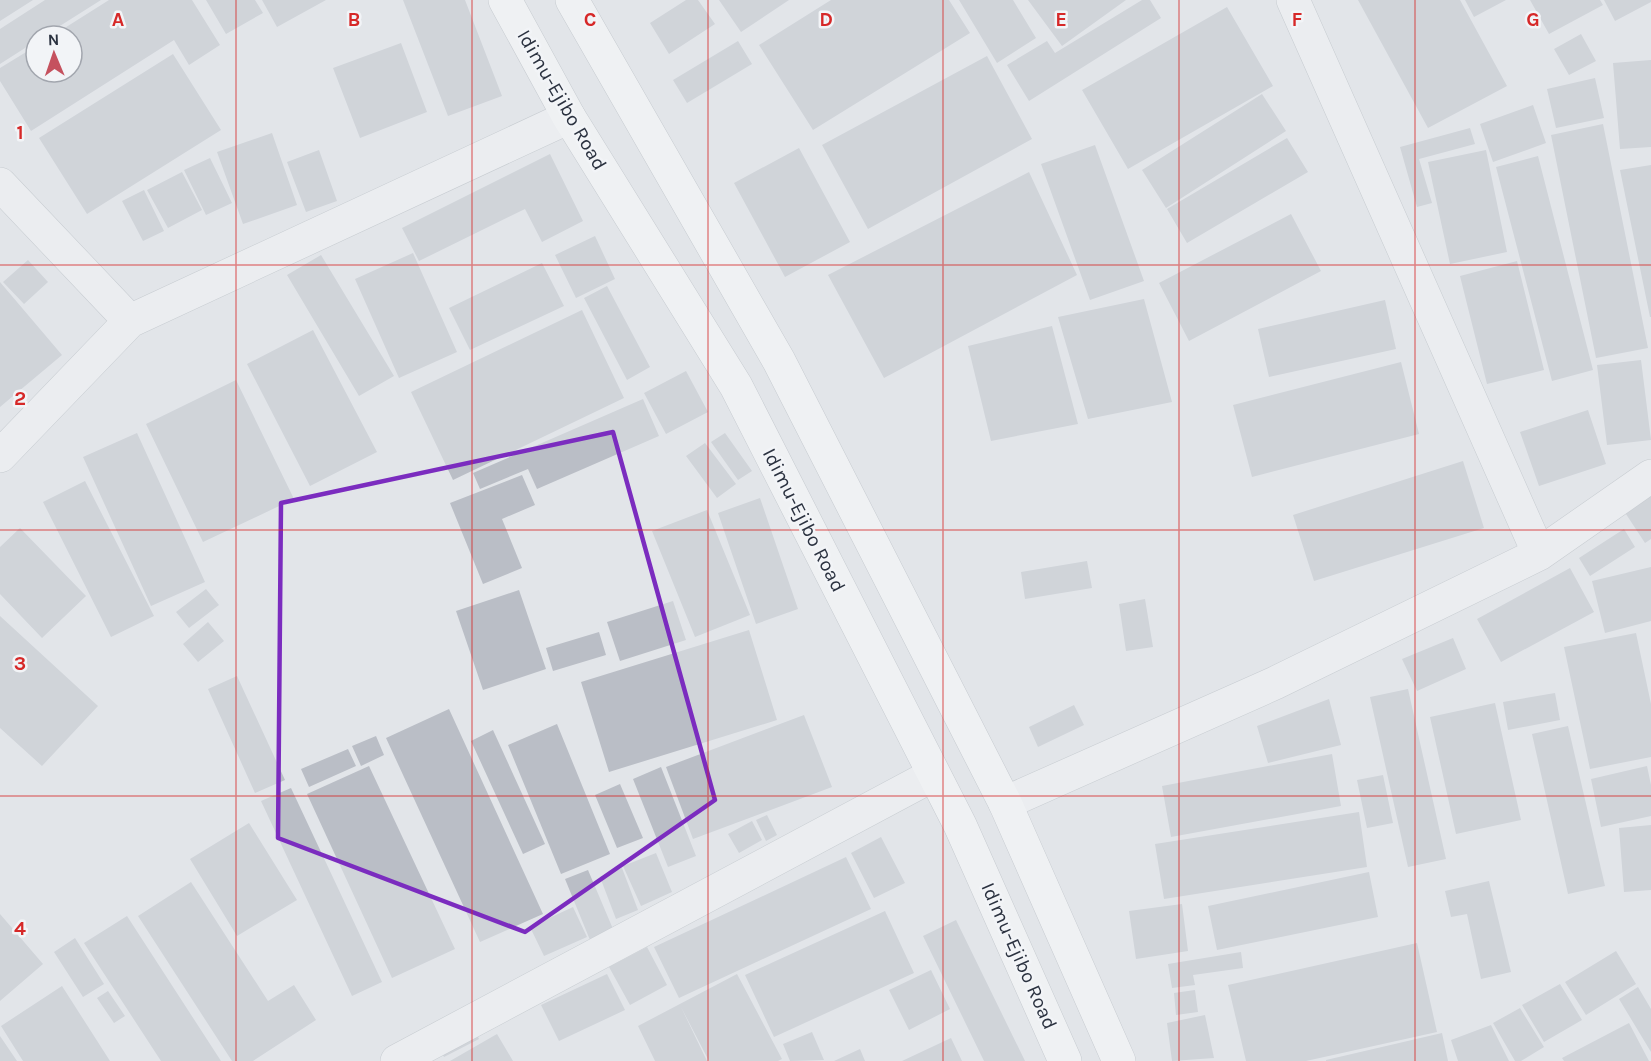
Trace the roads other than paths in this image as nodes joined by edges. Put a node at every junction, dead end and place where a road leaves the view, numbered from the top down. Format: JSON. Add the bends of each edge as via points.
{"nodes":[{"id":1,"x":506,"y":0,"type":"edge"},
{"id":2,"x":572,"y":0,"type":"edge"},
{"id":3,"x":1293,"y":0,"type":"edge"},
{"id":4,"x":569,"y":117,"type":"junction"},
{"id":5,"x":0,"y":184,"type":"edge"},
{"id":6,"x":130,"y":321,"type":"junction"},
{"id":7,"x":0,"y":456,"type":"edge"},
{"id":8,"x":1651,"y":476,"type":"edge"},
{"id":9,"x":1539,"y":554,"type":"junction"},
{"id":10,"x":933,"y":775,"type":"junction"},
{"id":11,"x":1005,"y":803,"type":"junction"},
{"id":12,"x":397,"y":1061,"type":"edge"},
{"id":13,"x":1065,"y":1061,"type":"edge"},
{"id":14,"x":1119,"y":1061,"type":"edge"}],
"edges":[{"from":1,"to":4,"type":"main road","name":"Idimu-Ejibo Road"},
{"from":2,"to":11,"type":"main road","via":[[779,361]]},
{"from":3,"to":9,"type":"street"},
{"from":4,"to":6,"type":"street"},
{"from":4,"to":10,"type":"main road","name":"Idimu-Ejibo Road","via":[[736,386]]},
{"from":5,"to":6,"type":"street"},
{"from":6,"to":7,"type":"street"},
{"from":8,"to":9,"type":"street"},
{"from":9,"to":11,"type":"street","via":[[1275,683]]},
{"from":10,"to":12,"type":"street"},
{"from":10,"to":13,"type":"main road","name":"Idimu-Ejibo Road","via":[[960,825]]},
{"from":11,"to":14,"type":"main road"}]}
